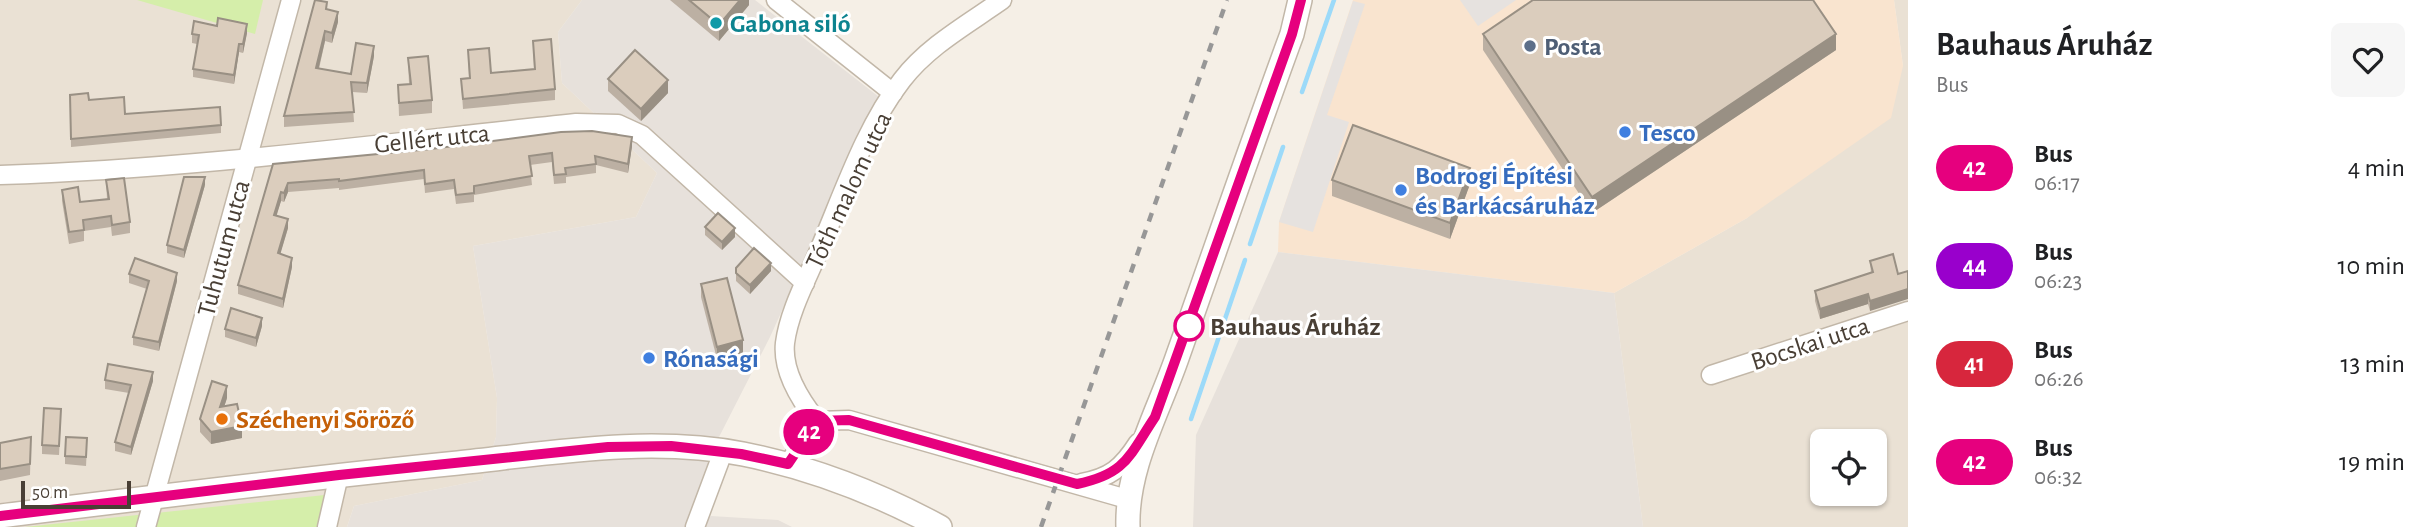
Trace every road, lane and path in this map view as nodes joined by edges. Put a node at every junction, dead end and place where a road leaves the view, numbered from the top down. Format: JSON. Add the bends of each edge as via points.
{"nodes":[{"id":1,"x":291,"y":0,"type":"edge"},
{"id":2,"x":776,"y":0,"type":"edge"},
{"id":3,"x":1002,"y":0,"type":"edge"},
{"id":4,"x":1300,"y":0,"type":"edge"},
{"id":5,"x":893,"y":93,"type":"junction"},
{"id":6,"x":248,"y":158,"type":"junction"},
{"id":7,"x":0,"y":175,"type":"edge"},
{"id":8,"x":805,"y":282,"type":"junction"},
{"id":9,"x":1908,"y":311,"type":"edge"},
{"id":10,"x":1711,"y":375,"type":"dead end"},
{"id":11,"x":1155,"y":417,"type":"junction"},
{"id":12,"x":817,"y":421,"type":"junction"},
{"id":13,"x":723,"y":452,"type":"junction"},
{"id":14,"x":788,"y":464,"type":"junction"},
{"id":15,"x":339,"y":475,"type":"junction"},
{"id":16,"x":1077,"y":484,"type":"junction"},
{"id":17,"x":155,"y":497,"type":"junction"},
{"id":18,"x":1127,"y":499,"type":"junction"},
{"id":19,"x":0,"y":516,"type":"edge"},
{"id":20,"x":146,"y":527,"type":"edge"},
{"id":21,"x":327,"y":527,"type":"edge"},
{"id":22,"x":695,"y":527,"type":"edge"},
{"id":23,"x":940,"y":527,"type":"edge"},
{"id":24,"x":1128,"y":527,"type":"edge"}],
"edges":[{"from":1,"to":6,"type":"street","name":"Tuhutum utca"},
{"from":2,"to":5,"type":"street"},
{"from":3,"to":5,"type":"street","name":"Tóth malom utca","via":[[922,59]]},
{"from":4,"to":11,"type":"street","via":[[1292,34]]},
{"from":5,"to":8,"type":"street","name":"Tóth malom utca"},
{"from":6,"to":7,"type":"street","name":"Gellért utca"},
{"from":6,"to":8,"type":"street","name":"Gellért utca","via":[[576,123],[618,124],[642,135]]},
{"from":6,"to":17,"type":"street","name":"Tuhutum utca"},
{"from":8,"to":12,"type":"street","name":"Tóth malom utca","via":[[785,345],[791,377]]},
{"from":9,"to":10,"type":"street","name":"Bocskai utca"},
{"from":11,"to":16,"type":"street","via":[[1119,468],[1103,479]]},
{"from":11,"to":18,"type":"street"},
{"from":12,"to":14,"type":"street"},
{"from":12,"to":16,"type":"street","via":[[849,420]]},
{"from":13,"to":14,"type":"street"},
{"from":13,"to":15,"type":"street","via":[[671,446],[608,447]]},
{"from":13,"to":22,"type":"street"},
{"from":14,"to":23,"type":"street","via":[[830,475]]},
{"from":15,"to":17,"type":"street"},
{"from":15,"to":21,"type":"street"},
{"from":16,"to":18,"type":"street"},
{"from":17,"to":19,"type":"street"},
{"from":17,"to":20,"type":"street","name":"Tuhutum utca"},
{"from":18,"to":24,"type":"street"}]}
